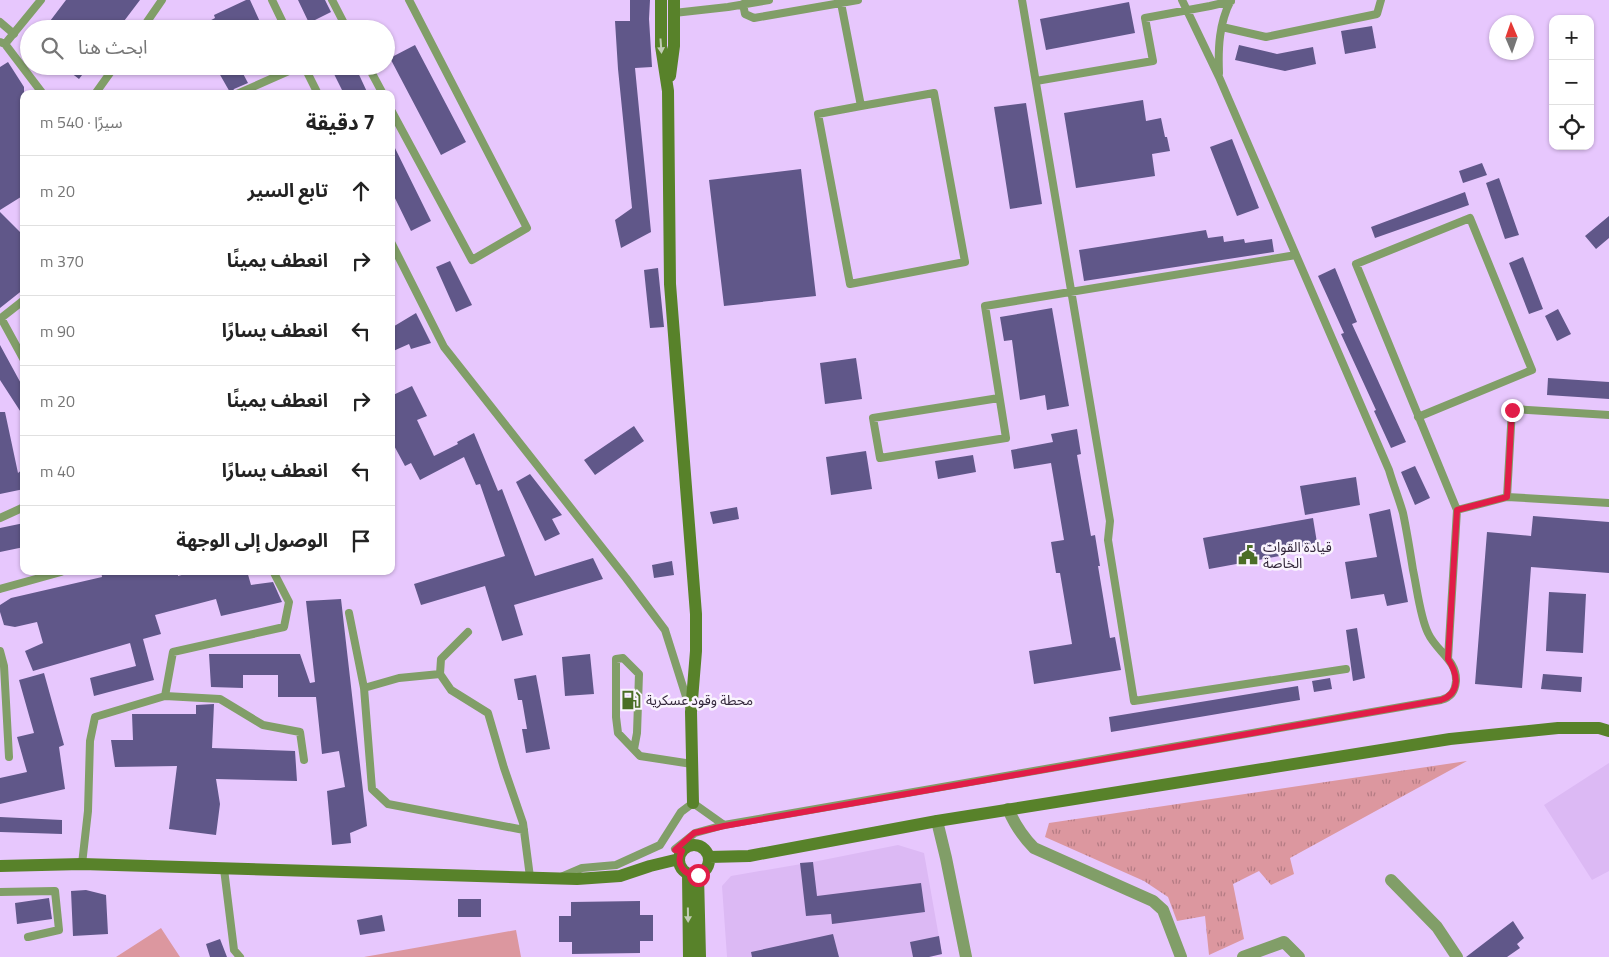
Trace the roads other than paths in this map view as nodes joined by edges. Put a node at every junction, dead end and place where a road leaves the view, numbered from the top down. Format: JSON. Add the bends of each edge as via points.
{"nodes":[{"id":1,"x":41,"y":0,"type":"edge"},
{"id":2,"x":162,"y":0,"type":"edge"},
{"id":3,"x":272,"y":0,"type":"edge"},
{"id":4,"x":332,"y":0,"type":"edge"},
{"id":5,"x":409,"y":0,"type":"edge"},
{"id":6,"x":661,"y":0,"type":"edge"},
{"id":7,"x":674,"y":0,"type":"edge"},
{"id":8,"x":769,"y":0,"type":"edge"},
{"id":9,"x":858,"y":0,"type":"edge"},
{"id":10,"x":1022,"y":0,"type":"edge"},
{"id":11,"x":1182,"y":0,"type":"edge"},
{"id":12,"x":1231,"y":0,"type":"edge"},
{"id":13,"x":1381,"y":0,"type":"edge"},
{"id":14,"x":841,"y":3,"type":"junction"},
{"id":15,"x":727,"y":4,"type":"edge"},
{"id":16,"x":743,"y":4,"type":"junction"},
{"id":17,"x":1187,"y":10,"type":"junction"},
{"id":18,"x":674,"y":13,"type":"junction"},
{"id":19,"x":25,"y":20,"type":"edge"},
{"id":20,"x":148,"y":20,"type":"edge"},
{"id":21,"x":282,"y":20,"type":"edge"},
{"id":22,"x":342,"y":20,"type":"edge"},
{"id":23,"x":0,"y":22,"type":"edge"},
{"id":24,"x":20,"y":26,"type":"edge"},
{"id":25,"x":1222,"y":27,"type":"junction"},
{"id":26,"x":14,"y":34,"type":"junction"},
{"id":27,"x":2,"y":43,"type":"edge"},
{"id":28,"x":20,"y":65,"type":"edge"},
{"id":29,"x":28,"y":75,"type":"edge"},
{"id":30,"x":109,"y":75,"type":"edge"},
{"id":31,"x":280,"y":75,"type":"edge"},
{"id":32,"x":308,"y":75,"type":"edge"},
{"id":33,"x":372,"y":75,"type":"edge"},
{"id":34,"x":1219,"y":77,"type":"junction"},
{"id":35,"x":1036,"y":81,"type":"junction"},
{"id":36,"x":40,"y":90,"type":"edge"},
{"id":37,"x":98,"y":90,"type":"edge"},
{"id":38,"x":246,"y":90,"type":"edge"},
{"id":39,"x":316,"y":90,"type":"edge"},
{"id":40,"x":380,"y":90,"type":"edge"},
{"id":41,"x":668,"y":91,"type":"junction"},
{"id":42,"x":861,"y":106,"type":"junction"},
{"id":43,"x":395,"y":117,"type":"edge"},
{"id":44,"x":395,"y":250,"type":"edge"},
{"id":45,"x":1296,"y":255,"type":"junction"},
{"id":46,"x":1072,"y":292,"type":"junction"},
{"id":47,"x":20,"y":303,"type":"edge"},
{"id":48,"x":20,"y":353,"type":"edge"},
{"id":49,"x":999,"y":398,"type":"junction"},
{"id":50,"x":1609,"y":415,"type":"edge"},
{"id":51,"x":1418,"y":417,"type":"junction"},
{"id":52,"x":1507,"y":497,"type":"junction"},
{"id":53,"x":1609,"y":503,"type":"edge"},
{"id":54,"x":20,"y":509,"type":"edge"},
{"id":55,"x":1457,"y":510,"type":"junction"},
{"id":56,"x":0,"y":518,"type":"edge"},
{"id":57,"x":50,"y":575,"type":"edge"},
{"id":58,"x":275,"y":575,"type":"edge"},
{"id":59,"x":0,"y":589,"type":"edge"},
{"id":60,"x":349,"y":614,"type":"dead end"},
{"id":61,"x":468,"y":632,"type":"dead end"},
{"id":62,"x":0,"y":651,"type":"edge"},
{"id":63,"x":1448,"y":659,"type":"junction"},
{"id":64,"x":1346,"y":669,"type":"dead end"},
{"id":65,"x":440,"y":674,"type":"junction"},
{"id":66,"x":364,"y":688,"type":"junction"},
{"id":67,"x":165,"y":696,"type":"junction"},
{"id":68,"x":691,"y":712,"type":"junction"},
{"id":69,"x":1609,"y":731,"type":"edge"},
{"id":70,"x":634,"y":749,"type":"junction"},
{"id":71,"x":9,"y":757,"type":"dead end"},
{"id":72,"x":304,"y":760,"type":"dead end"},
{"id":73,"x":692,"y":764,"type":"junction"},
{"id":74,"x":693,"y":803,"type":"junction"},
{"id":75,"x":1008,"y":809,"type":"junction"},
{"id":76,"x":937,"y":821,"type":"junction"},
{"id":77,"x":724,"y":826,"type":"junction"},
{"id":78,"x":524,"y":830,"type":"junction"},
{"id":79,"x":660,"y":846,"type":"junction"},
{"id":80,"x":678,"y":853,"type":"junction"},
{"id":81,"x":709,"y":857,"type":"junction"},
{"id":82,"x":0,"y":861,"type":"edge"},
{"id":83,"x":41,"y":864,"type":"junction"},
{"id":84,"x":82,"y":864,"type":"junction"},
{"id":85,"x":0,"y":866,"type":"edge"},
{"id":86,"x":224,"y":869,"type":"junction"},
{"id":87,"x":693,"y":874,"type":"junction"},
{"id":88,"x":530,"y":877,"type":"junction"},
{"id":89,"x":558,"y":878,"type":"junction"},
{"id":90,"x":1391,"y":880,"type":"dead end"},
{"id":91,"x":0,"y":892,"type":"edge"},
{"id":92,"x":28,"y":937,"type":"dead end"},
{"id":93,"x":240,"y":957,"type":"edge"},
{"id":94,"x":689,"y":957,"type":"edge"},
{"id":95,"x":700,"y":957,"type":"edge"},
{"id":96,"x":966,"y":957,"type":"edge"},
{"id":97,"x":1181,"y":957,"type":"edge"},
{"id":98,"x":1243,"y":957,"type":"edge"},
{"id":99,"x":1299,"y":957,"type":"edge"},
{"id":100,"x":1457,"y":957,"type":"edge"}],
"edges":[{"from":1,"to":19,"type":"lane"},
{"from":2,"to":20,"type":"lane"},
{"from":3,"to":21,"type":"lane"},
{"from":4,"to":22,"type":"lane"},
{"from":5,"to":43,"type":"lane","via":[[527,228],[472,260]]},
{"from":6,"to":41,"type":"main road","one_way":true,"via":[[661,46]]},
{"from":7,"to":18,"type":"main road"},
{"from":8,"to":16,"type":"lane"},
{"from":9,"to":14,"type":"lane"},
{"from":10,"to":35,"type":"lane"},
{"from":11,"to":17,"type":"lane"},
{"from":12,"to":17,"type":"lane"},
{"from":12,"to":25,"type":"lane"},
{"from":13,"to":25,"type":"lane","via":[[1376,14],[1266,37]]},
{"from":14,"to":16,"type":"lane","via":[[754,18],[745,14]]},
{"from":14,"to":42,"type":"lane"},
{"from":15,"to":16,"type":"lane"},
{"from":15,"to":18,"type":"lane"},
{"from":17,"to":34,"type":"lane"},
{"from":17,"to":35,"type":"lane","via":[[1145,18],[1153,61]]},
{"from":18,"to":41,"type":"main road","via":[[674,46]]},
{"from":23,"to":26,"type":"lane"},
{"from":24,"to":26,"type":"lane"},
{"from":25,"to":34,"type":"lane","via":[[1218,41]]},
{"from":26,"to":27,"type":"lane"},
{"from":27,"to":28,"type":"lane"},
{"from":29,"to":36,"type":"lane"},
{"from":30,"to":37,"type":"lane"},
{"from":31,"to":38,"type":"lane"},
{"from":32,"to":39,"type":"lane"},
{"from":33,"to":40,"type":"lane"},
{"from":34,"to":45,"type":"lane"},
{"from":35,"to":46,"type":"lane"},
{"from":41,"to":68,"type":"main road","via":[[670,284],[696,614]]},
{"from":42,"to":42,"type":"lane","via":[[934,93],[965,262],[850,284],[818,114]]},
{"from":44,"to":68,"type":"lane","via":[[444,348],[665,630]]},
{"from":45,"to":46,"type":"lane"},
{"from":45,"to":63,"type":"lane","via":[[1389,470],[1402,512],[1427,632],[1436,648]]},
{"from":46,"to":49,"type":"lane","via":[[985,306]]},
{"from":46,"to":64,"type":"lane","via":[[1110,521],[1108,540],[1134,700]]},
{"from":47,"to":48,"type":"lane","via":[[1,318]]},
{"from":49,"to":49,"type":"lane","via":[[873,418],[880,458],[1006,438]]},
{"from":50,"to":52,"type":"lane","via":[[1512,410]]},
{"from":51,"to":51,"type":"lane","via":[[1356,264],[1470,218],[1532,370]]},
{"from":51,"to":55,"type":"lane"},
{"from":52,"to":53,"type":"lane"},
{"from":52,"to":55,"type":"lane"},
{"from":54,"to":56,"type":"lane"},
{"from":55,"to":63,"type":"lane"},
{"from":57,"to":59,"type":"lane"},
{"from":58,"to":67,"type":"lane","via":[[289,602],[284,627],[173,652]]},
{"from":60,"to":66,"type":"lane"},
{"from":61,"to":65,"type":"lane","via":[[441,660]]},
{"from":62,"to":71,"type":"lane","via":[[4,666]]},
{"from":63,"to":77,"type":"lane","via":[[1454,668],[1456,681],[1453,694],[1441,700]]},
{"from":65,"to":66,"type":"lane","via":[[399,678]]},
{"from":65,"to":78,"type":"lane","via":[[451,690],[488,713]]},
{"from":66,"to":78,"type":"lane","via":[[372,789],[388,804]]},
{"from":67,"to":72,"type":"lane","via":[[220,699],[263,725],[300,732]]},
{"from":67,"to":84,"type":"lane","via":[[95,717],[90,741],[88,812]]},
{"from":68,"to":73,"type":"main road"},
{"from":69,"to":75,"type":"main road","via":[[1558,728],[1450,739]]},
{"from":70,"to":70,"type":"lane","via":[[618,733],[616,659],[623,658],[639,674]]},
{"from":70,"to":73,"type":"lane","via":[[640,756]]},
{"from":73,"to":74,"type":"main road"},
{"from":74,"to":77,"type":"lane"},
{"from":74,"to":79,"type":"lane","via":[[680,812]]},
{"from":75,"to":76,"type":"main road"},
{"from":75,"to":97,"type":"street","via":[[1016,827],[1034,848],[1153,901],[1162,910]]},
{"from":76,"to":81,"type":"main road","via":[[749,856]]},
{"from":76,"to":96,"type":"street"},
{"from":77,"to":80,"type":"lane","via":[[694,833]]},
{"from":78,"to":88,"type":"lane"},
{"from":79,"to":80,"type":"lane"},
{"from":79,"to":89,"type":"lane","via":[[616,865],[582,868]]},
{"from":80,"to":81,"type":"main road","via":[[697,845],[705,849]]},
{"from":80,"to":87,"type":"main road","via":[[680,867]]},
{"from":80,"to":89,"type":"main road","via":[[620,876]]},
{"from":81,"to":87,"type":"main road","via":[[704,872]]},
{"from":82,"to":83,"type":"main road"},
{"from":83,"to":84,"type":"main road"},
{"from":83,"to":85,"type":"main road"},
{"from":84,"to":86,"type":"main road"},
{"from":86,"to":88,"type":"main road"},
{"from":86,"to":93,"type":"lane","via":[[234,950]]},
{"from":87,"to":94,"type":"main road","one_way":true},
{"from":87,"to":95,"type":"main road"},
{"from":88,"to":89,"type":"main road"},
{"from":90,"to":100,"type":"street","via":[[1436,928]]},
{"from":91,"to":92,"type":"lane","via":[[55,891],[59,930]]},
{"from":98,"to":99,"type":"street","via":[[1284,942]]}]}
